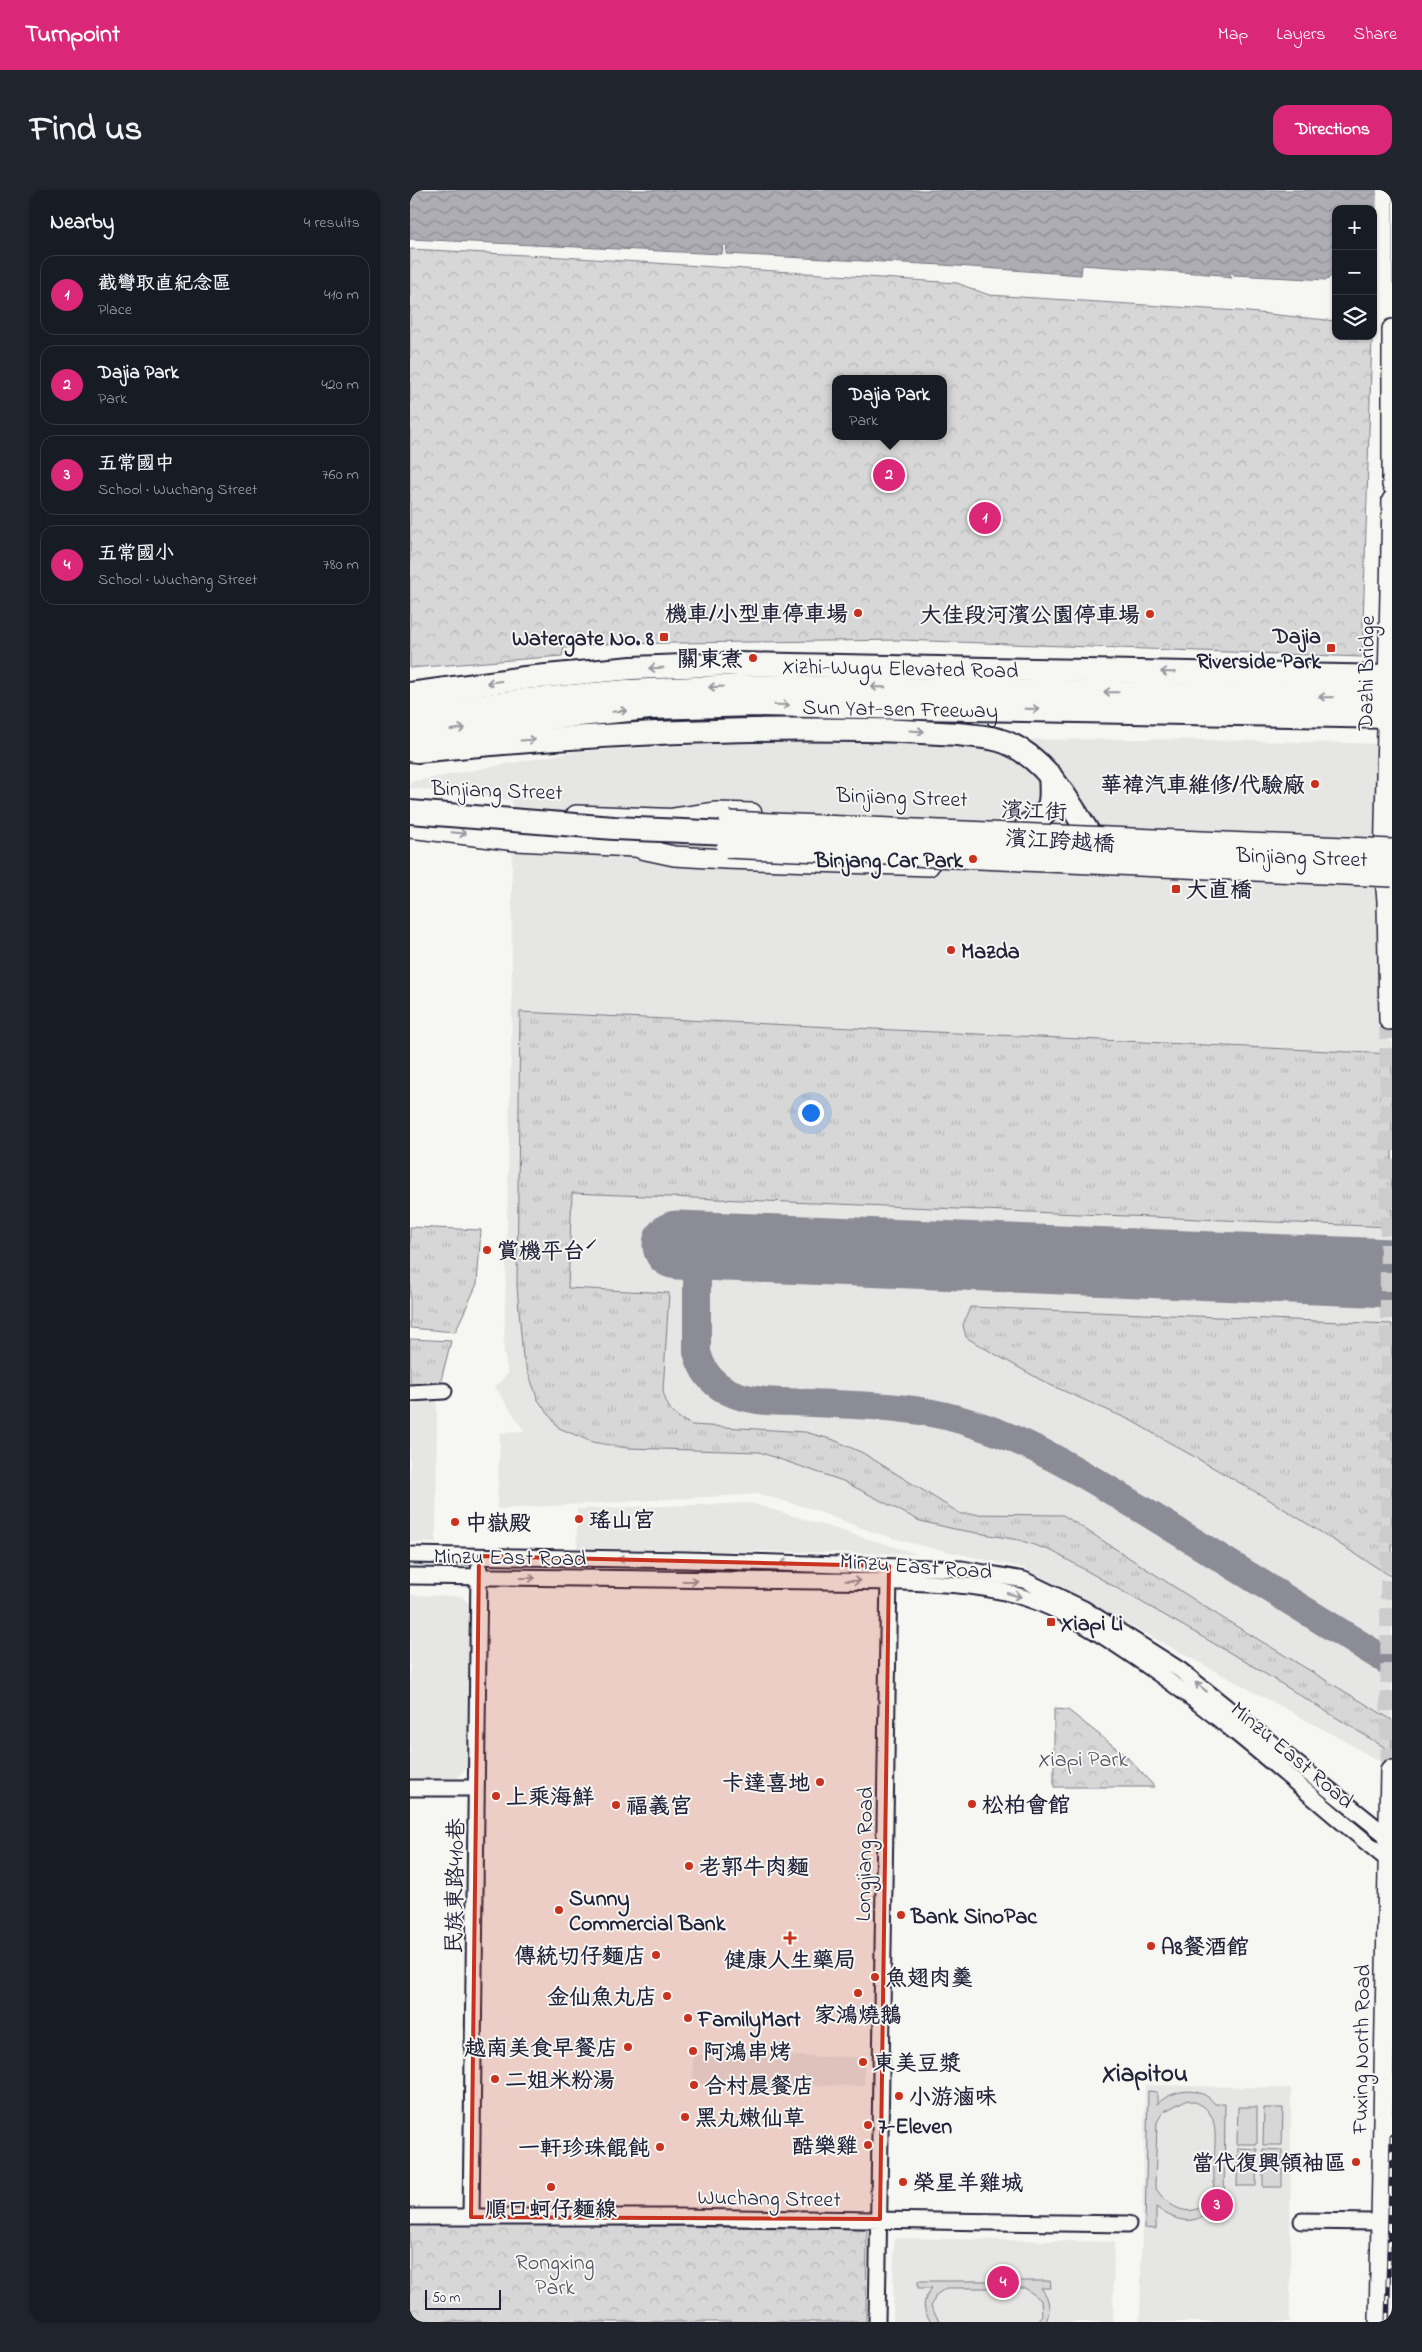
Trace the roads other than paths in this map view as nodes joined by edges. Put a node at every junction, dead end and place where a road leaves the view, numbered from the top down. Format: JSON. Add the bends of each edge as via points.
{"nodes":[{"id":1,"x":1392,"y":329,"type":"edge"},
{"id":2,"x":1392,"y":485,"type":"edge"},
{"id":3,"x":1392,"y":500,"type":"edge"},
{"id":4,"x":1392,"y":677,"type":"edge"},
{"id":5,"x":410,"y":694,"type":"edge"},
{"id":6,"x":1392,"y":698,"type":"edge"},
{"id":7,"x":410,"y":715,"type":"edge"},
{"id":8,"x":1392,"y":717,"type":"edge"},
{"id":9,"x":410,"y":736,"type":"edge"},
{"id":10,"x":410,"y":750,"type":"edge"},
{"id":11,"x":1050,"y":775,"type":"junction"},
{"id":12,"x":410,"y":811,"type":"edge"},
{"id":13,"x":674,"y":818,"type":"junction"},
{"id":14,"x":1027,"y":825,"type":"junction"},
{"id":15,"x":410,"y":828,"type":"edge"},
{"id":16,"x":1088,"y":832,"type":"junction"},
{"id":17,"x":726,"y":848,"type":"joint"},
{"id":18,"x":641,"y":849,"type":"junction"},
{"id":19,"x":1390,"y":851,"type":"edge"},
{"id":20,"x":1107,"y":870,"type":"junction"},
{"id":21,"x":1389,"y":881,"type":"edge"},
{"id":22,"x":1389,"y":1020,"type":"dead end"},
{"id":23,"x":444,"y":1391,"type":"dead end"},
{"id":24,"x":410,"y":1393,"type":"edge"},
{"id":25,"x":410,"y":1555,"type":"edge"},
{"id":26,"x":479,"y":1556,"type":"junction"},
{"id":27,"x":889,"y":1566,"type":"junction"},
{"id":28,"x":410,"y":1576,"type":"edge"},
{"id":29,"x":479,"y":1577,"type":"junction"},
{"id":30,"x":888,"y":1582,"type":"junction"},
{"id":31,"x":1390,"y":1770,"type":"dead end"},
{"id":32,"x":410,"y":1788,"type":"edge"},
{"id":33,"x":476,"y":1788,"type":"junction"},
{"id":34,"x":1391,"y":1839,"type":"edge"},
{"id":35,"x":1390,"y":1860,"type":"edge"},
{"id":36,"x":410,"y":2217,"type":"edge"},
{"id":37,"x":471,"y":2217,"type":"junction"},
{"id":38,"x":880,"y":2219,"type":"junction"},
{"id":39,"x":1386,"y":2219,"type":"edge"},
{"id":40,"x":1302,"y":2221,"type":"dead end"},
{"id":41,"x":1128,"y":2224,"type":"dead end"},
{"id":42,"x":877,"y":2322,"type":"edge"},
{"id":43,"x":1379,"y":2322,"type":"edge"}],
"edges":[{"from":1,"to":2,"type":"main road"},
{"from":3,"to":19,"type":"main road","name":"Dazhi Bridge","via":[[1388,744]]},
{"from":4,"to":5,"type":"highway","name":"Xizhi-Wugu Elevated Road","one_way":true,"via":[[736,664],[632,668],[525,678]]},
{"from":6,"to":7,"type":"highway","name":"Sun Yat-sen Freeway","one_way":true,"via":[[739,686],[627,691]]},
{"from":9,"to":8,"type":"highway","name":"Sun Yat-sen Freeway","one_way":true,"via":[[539,718],[650,708],[757,705]]},
{"from":10,"to":11,"type":"highway","one_way":true,"via":[[611,734],[798,729],[912,730],[984,736],[1004,742],[1028,753]]},
{"from":11,"to":14,"type":"highway","via":[[1049,807],[1041,819]]},
{"from":11,"to":16,"type":"highway"},
{"from":12,"to":13,"type":"main road","name":"Binjiang Street"},
{"from":12,"to":19,"type":"highway","bridge":true,"via":[[614,828]]},
{"from":13,"to":14,"type":"main road","name":"Binjiang Street","via":[[716,812]]},
{"from":13,"to":19,"type":"main road","name":"濱江街","bridge":true},
{"from":14,"to":16,"type":"main road","name":"Binjiang Street"},
{"from":15,"to":18,"type":"main road","name":"Binjiang Street","one_way":true,"via":[[516,841]]},
{"from":16,"to":19,"type":"main road","name":"Binjiang Street"},
{"from":16,"to":20,"type":"main road"},
{"from":17,"to":18,"type":"main road","name":"Binjiang Street"},
{"from":17,"to":21,"type":"main road","name":"濱江跨越橋","bridge":true},
{"from":18,"to":20,"type":"main road","name":"Binjiang Street","via":[[674,856],[725,859],[1012,870],[1031,867]]},
{"from":19,"to":21,"type":"main road","name":"Dazhi Bridge"},
{"from":20,"to":21,"type":"main road","name":"Binjiang Street","via":[[1237,878]]},
{"from":21,"to":22,"type":"main road","name":"Dazhi Bridge"},
{"from":23,"to":24,"type":"street"},
{"from":25,"to":26,"type":"street","name":"Minzu East Road"},
{"from":27,"to":26,"type":"street","name":"Minzu East Road","one_way":true},
{"from":26,"to":29,"type":"street","name":"民族東路410巷"},
{"from":27,"to":30,"type":"street","name":"Longjiang Road"},
{"from":34,"to":27,"type":"street","name":"Minzu East Road","one_way":true,"via":[[1180,1670],[1084,1609],[1042,1587],[992,1573]]},
{"from":28,"to":29,"type":"street","name":"Minzu East Road"},
{"from":29,"to":30,"type":"street","name":"Minzu East Road","one_way":true},
{"from":29,"to":33,"type":"street","name":"民族東路410巷"},
{"from":30,"to":35,"type":"street","name":"Minzu East Road","one_way":true,"via":[[960,1585],[1005,1593],[1036,1602],[1098,1632],[1186,1693]]},
{"from":30,"to":38,"type":"street","name":"Longjiang Road"},
{"from":31,"to":34,"type":"main road","name":"Fuxing North Road"},
{"from":32,"to":33,"type":"street"},
{"from":33,"to":37,"type":"street","name":"民族東路410巷"},
{"from":34,"to":35,"type":"main road","name":"Fuxing North Road"},
{"from":35,"to":39,"type":"main road","name":"Fuxing North Road"},
{"from":36,"to":37,"type":"street","name":"Wuchang Street"},
{"from":37,"to":38,"type":"street","name":"Wuchang Street"},
{"from":38,"to":41,"type":"street","name":"Wuchang Street"},
{"from":38,"to":42,"type":"street","name":"Longjiang Road"},
{"from":39,"to":40,"type":"street"},
{"from":39,"to":43,"type":"main road","name":"Fuxing North Road"}]}
